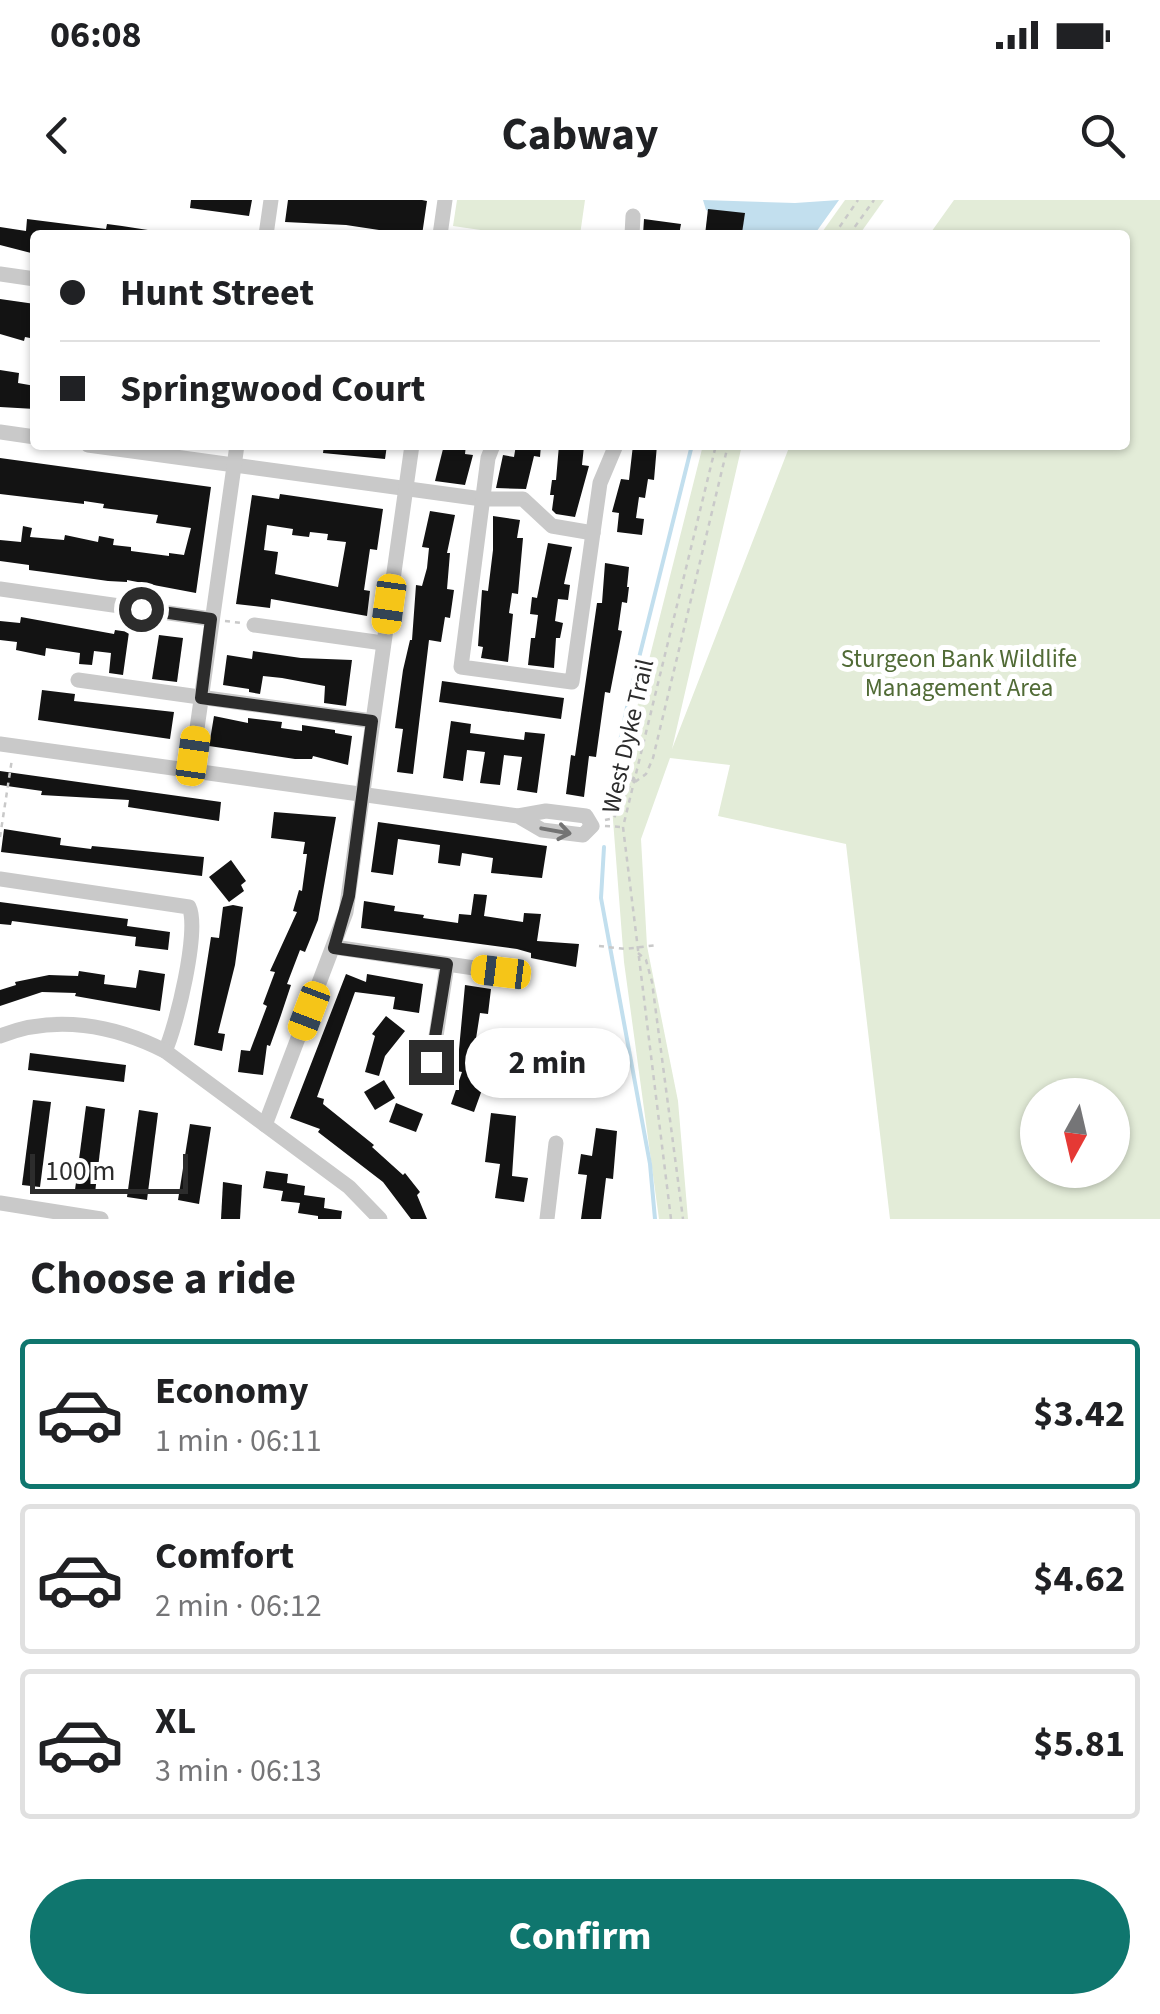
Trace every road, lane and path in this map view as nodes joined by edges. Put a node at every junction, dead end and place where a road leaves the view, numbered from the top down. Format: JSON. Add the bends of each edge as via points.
{"nodes":[{"id":1,"x":272,"y":200,"type":"edge"},
{"id":2,"x":444,"y":200,"type":"edge"},
{"id":3,"x":858,"y":200,"type":"edge"},
{"id":4,"x":874,"y":200,"type":"edge"},
{"id":5,"x":634,"y":216,"type":"dead end"},
{"id":6,"x":267,"y":230,"type":"edge"},
{"id":7,"x":441,"y":230,"type":"edge"},
{"id":8,"x":633,"y":230,"type":"edge"},
{"id":9,"x":837,"y":230,"type":"edge"},
{"id":10,"x":853,"y":230,"type":"edge"},
{"id":11,"x":0,"y":274,"type":"edge"},
{"id":12,"x":30,"y":278,"type":"edge"},
{"id":13,"x":0,"y":432,"type":"edge"},
{"id":14,"x":30,"y":436,"type":"edge"},
{"id":15,"x":123,"y":450,"type":"edge"},
{"id":16,"x":236,"y":450,"type":"edge"},
{"id":17,"x":411,"y":450,"type":"edge"},
{"id":18,"x":491,"y":450,"type":"edge"},
{"id":19,"x":614,"y":450,"type":"edge"},
{"id":20,"x":715,"y":450,"type":"edge"},
{"id":21,"x":727,"y":450,"type":"edge"},
{"id":22,"x":234,"y":466,"type":"junction"},
{"id":23,"x":406,"y":488,"type":"junction"},
{"id":24,"x":482,"y":499,"type":"junction"},
{"id":25,"x":593,"y":533,"type":"junction"},
{"id":26,"x":0,"y":590,"type":"edge"},
{"id":27,"x":211,"y":619,"type":"junction"},
{"id":28,"x":254,"y":625,"type":"joint"},
{"id":29,"x":384,"y":643,"type":"junction"},
{"id":30,"x":78,"y":680,"type":"dead end"},
{"id":31,"x":201,"y":698,"type":"junction"},
{"id":32,"x":372,"y":721,"type":"junction"},
{"id":33,"x":0,"y":744,"type":"edge"},
{"id":34,"x":12,"y":757,"type":"dead end"},
{"id":35,"x":191,"y":771,"type":"junction"},
{"id":36,"x":636,"y":774,"type":"junction"},
{"id":37,"x":634,"y":783,"type":"junction"},
{"id":38,"x":362,"y":794,"type":"junction"},
{"id":39,"x":518,"y":816,"type":"dead end"},
{"id":40,"x":623,"y":827,"type":"junction"},
{"id":41,"x":0,"y":837,"type":"edge"},
{"id":42,"x":0,"y":879,"type":"edge"},
{"id":43,"x":598,"y":946,"type":"dead end"},
{"id":44,"x":657,"y":946,"type":"dead end"},
{"id":45,"x":334,"y":948,"type":"junction"},
{"id":46,"x":636,"y":950,"type":"junction"},
{"id":47,"x":447,"y":964,"type":"junction"},
{"id":48,"x":501,"y":972,"type":"dead end"},
{"id":49,"x":0,"y":1036,"type":"edge"},
{"id":50,"x":165,"y":1052,"type":"junction"},
{"id":51,"x":424,"y":1072,"type":"dead end"},
{"id":52,"x":265,"y":1125,"type":"junction"},
{"id":53,"x":556,"y":1143,"type":"dead end"},
{"id":54,"x":0,"y":1204,"type":"edge"},
{"id":55,"x":101,"y":1219,"type":"edge"},
{"id":56,"x":380,"y":1219,"type":"edge"},
{"id":57,"x":546,"y":1219,"type":"edge"},
{"id":58,"x":671,"y":1219,"type":"edge"},
{"id":59,"x":683,"y":1219,"type":"edge"}],
"edges":[{"from":1,"to":6,"type":"street"},
{"from":2,"to":7,"type":"street"},
{"from":3,"to":9,"type":"path"},
{"from":4,"to":10,"type":"path"},
{"from":5,"to":8,"type":"street"},
{"from":11,"to":12,"type":"street"},
{"from":13,"to":14,"type":"street"},
{"from":15,"to":22,"type":"street"},
{"from":16,"to":22,"type":"street"},
{"from":17,"to":23,"type":"street"},
{"from":18,"to":24,"type":"street"},
{"from":19,"to":25,"type":"street","via":[[600,483]]},
{"from":20,"to":36,"type":"path","name":"West Dyke Trail"},
{"from":21,"to":37,"type":"path","via":[[653,758]]},
{"from":22,"to":23,"type":"street"},
{"from":22,"to":27,"type":"street"},
{"from":23,"to":24,"type":"street"},
{"from":23,"to":29,"type":"street"},
{"from":24,"to":25,"type":"street","via":[[523,500],[552,526]]},
{"from":24,"to":25,"type":"street","via":[[460,666],[572,682]]},
{"from":26,"to":27,"type":"street"},
{"from":27,"to":28,"type":"path"},
{"from":27,"to":31,"type":"street"},
{"from":28,"to":29,"type":"street"},
{"from":29,"to":32,"type":"street"},
{"from":30,"to":31,"type":"street"},
{"from":31,"to":32,"type":"street"},
{"from":31,"to":35,"type":"street"},
{"from":32,"to":38,"type":"street"},
{"from":33,"to":35,"type":"street"},
{"from":34,"to":41,"type":"path"},
{"from":35,"to":38,"type":"street"},
{"from":36,"to":37,"type":"path","name":"West Dyke Trail"},
{"from":36,"to":40,"type":"path","via":[[614,818],[600,822]]},
{"from":37,"to":40,"type":"path","name":"West Dyke Trail"},
{"from":38,"to":39,"type":"street"},
{"from":38,"to":45,"type":"street","via":[[349,896]]},
{"from":40,"to":46,"type":"path","name":"West Dyke Trail"},
{"from":42,"to":50,"type":"street","via":[[189,908],[191,939]]},
{"from":43,"to":46,"type":"path"},
{"from":44,"to":46,"type":"path"},
{"from":45,"to":47,"type":"street"},
{"from":45,"to":52,"type":"street"},
{"from":46,"to":58,"type":"path","name":"West Dyke Trail"},
{"from":46,"to":59,"type":"path","via":[[652,982]]},
{"from":47,"to":48,"type":"street"},
{"from":47,"to":51,"type":"street"},
{"from":49,"to":50,"type":"street","via":[[46,1024],[85,1025]]},
{"from":50,"to":52,"type":"street"},
{"from":52,"to":56,"type":"street","via":[[349,1187]]},
{"from":53,"to":57,"type":"street"},
{"from":54,"to":55,"type":"street"}]}
